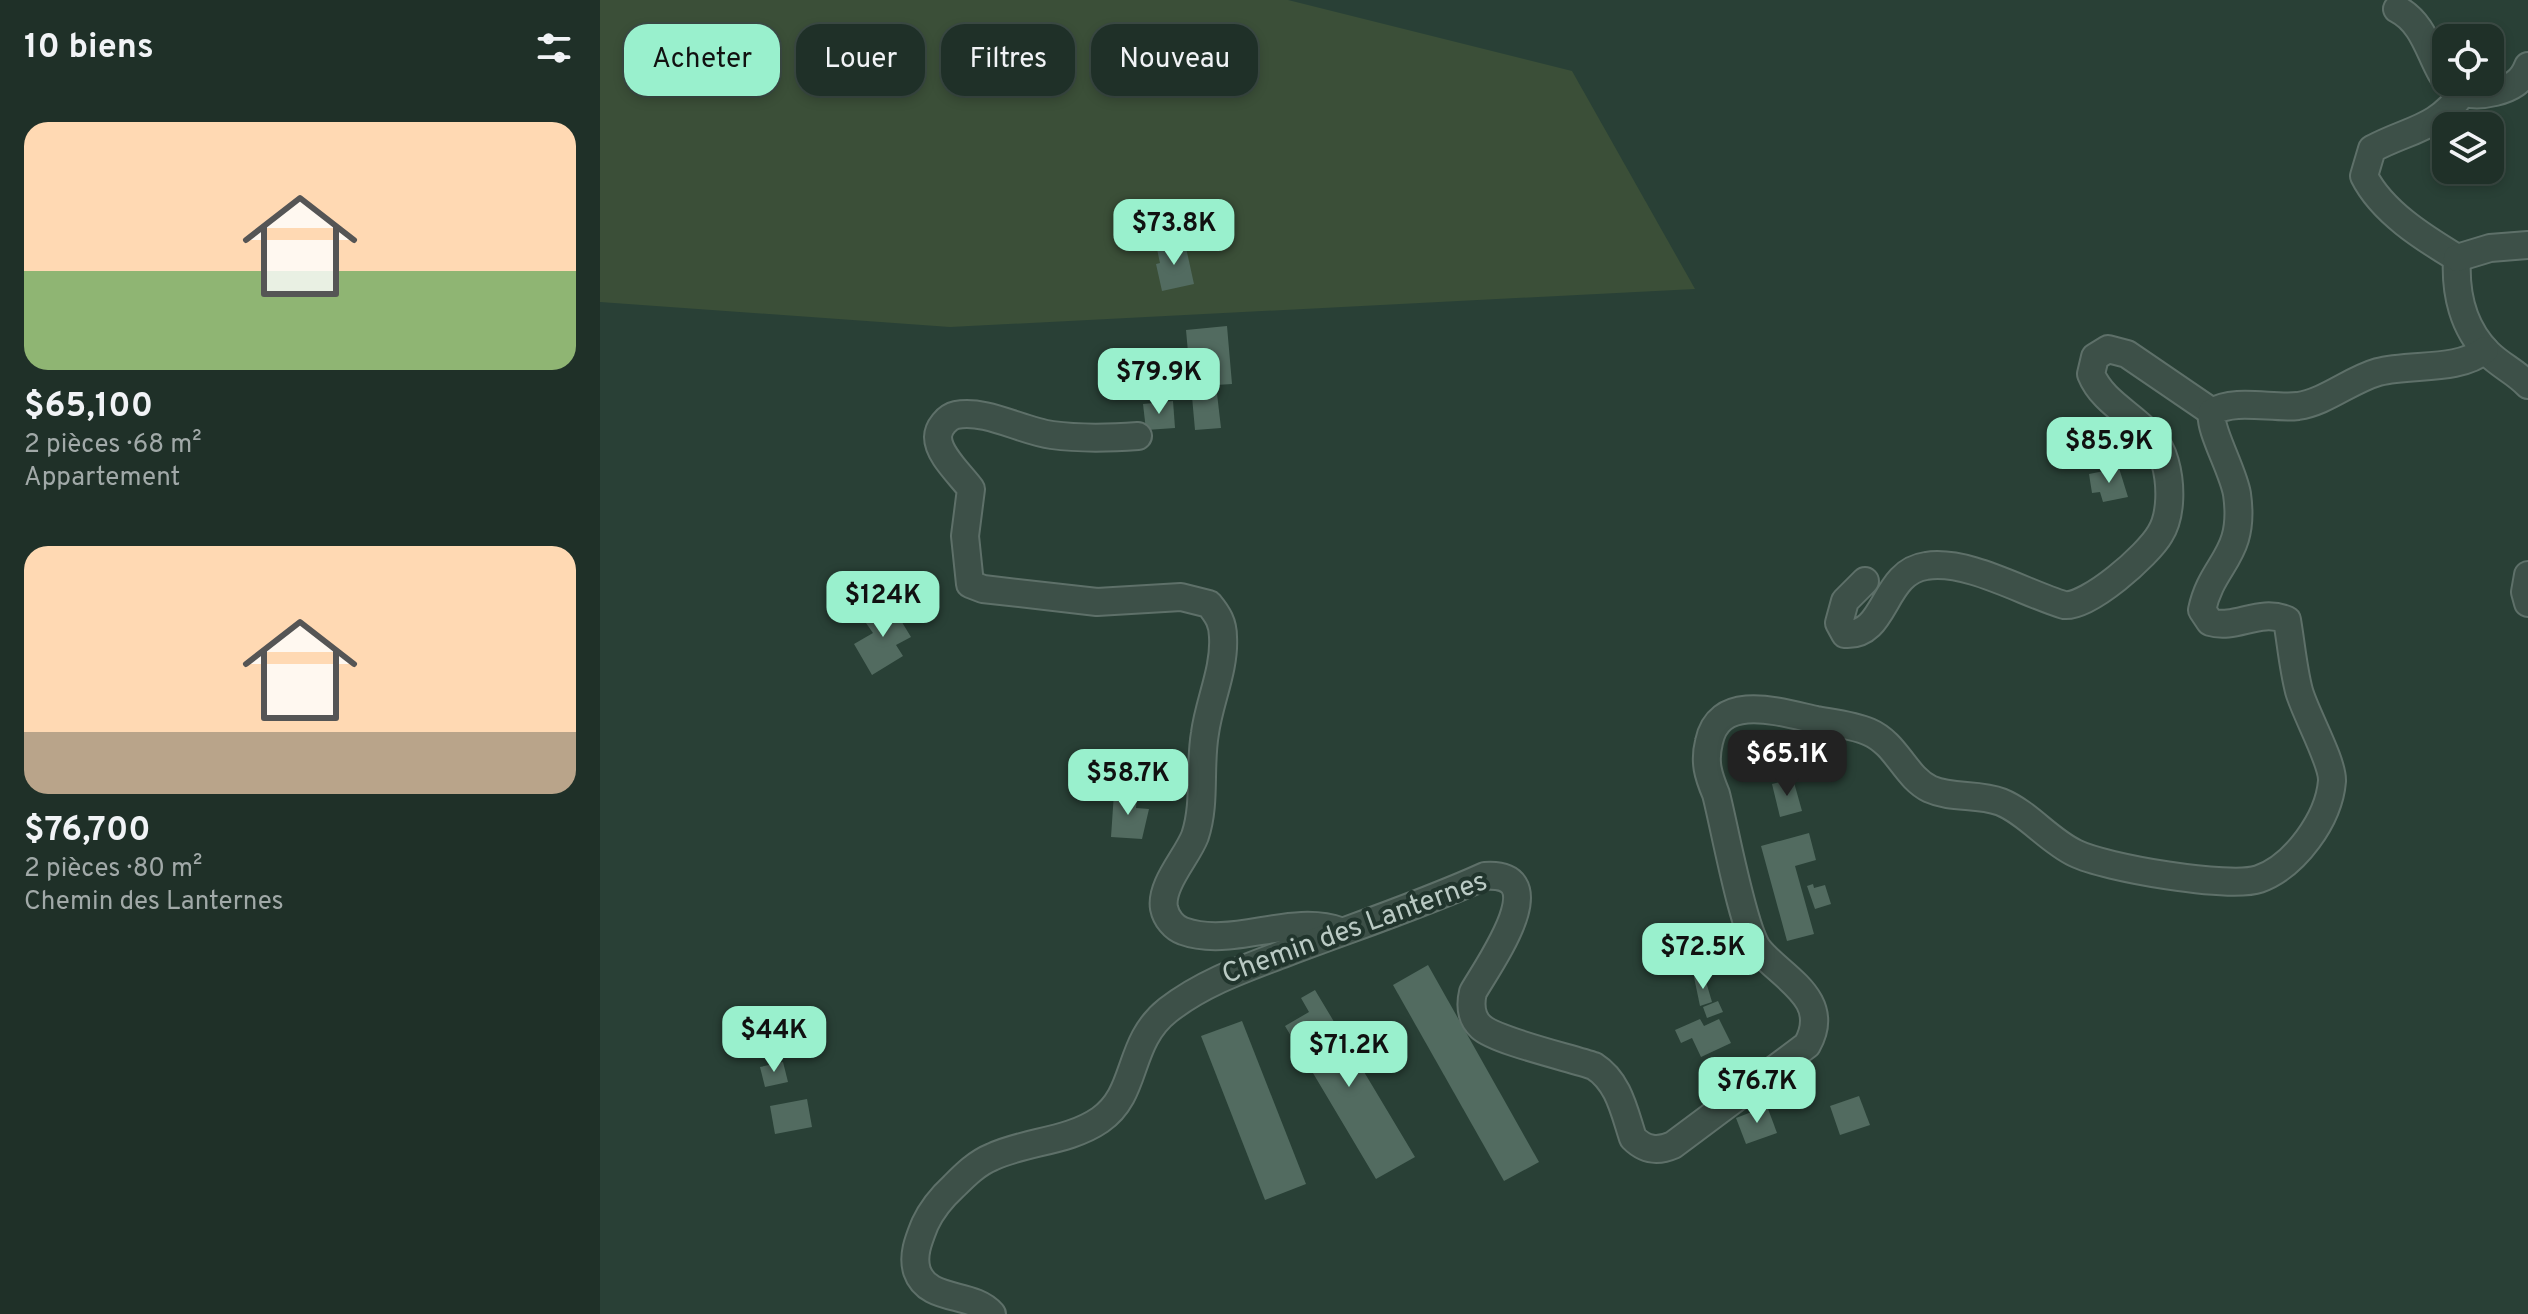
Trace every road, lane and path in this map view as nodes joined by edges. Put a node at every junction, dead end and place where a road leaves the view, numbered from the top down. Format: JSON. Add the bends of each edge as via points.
{"nodes":[{"id":1,"x":2397,"y":9,"type":"dead end"},
{"id":2,"x":2432,"y":49,"type":"edge"},
{"id":3,"x":2528,"y":66,"type":"edge"},
{"id":4,"x":2504,"y":89,"type":"edge"},
{"id":5,"x":2460,"y":96,"type":"edge"},
{"id":6,"x":2528,"y":245,"type":"edge"},
{"id":7,"x":2457,"y":258,"type":"junction"},
{"id":8,"x":2485,"y":350,"type":"junction"},
{"id":9,"x":2528,"y":385,"type":"edge"},
{"id":10,"x":2212,"y":412,"type":"junction"},
{"id":11,"x":1138,"y":436,"type":"dead end"},
{"id":12,"x":2528,"y":575,"type":"edge"},
{"id":13,"x":1865,"y":581,"type":"dead end"},
{"id":14,"x":2528,"y":603,"type":"edge"},
{"id":15,"x":1341,"y":932,"type":"junction"},
{"id":16,"x":992,"y":1314,"type":"edge"}],
"edges":[{"from":1,"to":2,"type":"street","via":[[2412,16]]},
{"from":3,"to":4,"type":"street","via":[[2514,86]]},
{"from":5,"to":7,"type":"street","via":[[2430,126],[2372,149],[2364,176],[2394,213]]},
{"from":6,"to":7,"type":"street"},
{"from":7,"to":8,"type":"street","via":[[2463,312]]},
{"from":8,"to":9,"type":"street"},
{"from":8,"to":10,"type":"street","via":[[2460,362],[2380,372],[2305,405],[2228,406]]},
{"from":10,"to":13,"type":"street","via":[[2127,354],[2116,349],[2097,354],[2091,364],[2094,380],[2161,450],[2168,476],[2168,514],[2146,552],[2080,604],[2064,605],[1961,569],[1929,565],[1898,583],[1872,625],[1845,634],[1839,623],[1845,601]]},
{"from":10,"to":15,"type":"street","name":"Chemin des Lanternes","via":[[2214,433],[2232,467],[2240,515],[2228,561],[2202,610],[2210,622],[2220,624],[2265,614],[2287,620],[2299,691],[2332,779],[2326,809],[2312,832],[2292,856],[2257,880],[2136,871],[2077,855],[2005,803],[1929,789],[1897,752],[1868,731],[1781,712],[1737,710],[1719,717],[1711,729],[1707,771],[1754,943],[1802,988],[1813,1034],[1807,1045],[1683,1138],[1656,1150],[1633,1138],[1606,1073],[1489,1033],[1475,1020],[1473,992],[1519,909],[1511,884],[1485,876]]},
{"from":11,"to":15,"type":"street","via":[[1053,435],[982,416],[954,415],[942,424],[938,437],[944,453],[971,489],[965,536],[970,584],[1097,602],[1181,597],[1209,604],[1221,621],[1223,640],[1205,732],[1200,818],[1163,907],[1183,931],[1196,933],[1255,933],[1313,924]]},
{"from":12,"to":14,"type":"street"},
{"from":15,"to":16,"type":"street","name":"Chemin des Lanternes","via":[[1211,982],[1166,1011],[1140,1044],[1123,1095],[1104,1118],[1073,1133],[992,1156],[945,1195],[920,1237],[917,1271],[935,1291],[969,1298]]}]}
